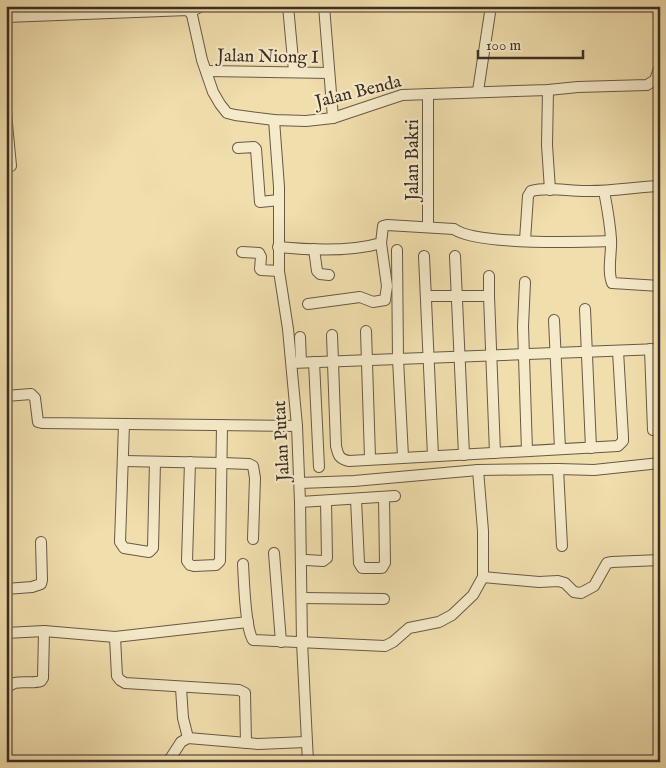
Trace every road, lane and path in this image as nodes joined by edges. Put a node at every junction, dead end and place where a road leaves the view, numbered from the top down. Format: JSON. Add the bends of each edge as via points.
{"nodes":[{"id":1,"x":202,"y":6,"type":"edge"},
{"id":2,"x":288,"y":6,"type":"edge"},
{"id":3,"x":324,"y":6,"type":"edge"},
{"id":4,"x":491,"y":6,"type":"edge"},
{"id":5,"x":149,"y":8,"type":"edge"},
{"id":6,"x":171,"y":8,"type":"edge"},
{"id":7,"x":98,"y":10,"type":"edge"},
{"id":8,"x":190,"y":12,"type":"junction"},
{"id":9,"x":12,"y":13,"type":"edge"},
{"id":10,"x":660,"y":66,"type":"edge"},
{"id":11,"x":206,"y":71,"type":"junction"},
{"id":12,"x":294,"y":71,"type":"junction"},
{"id":13,"x":329,"y":73,"type":"junction"},
{"id":14,"x":656,"y":85,"type":"edge"},
{"id":15,"x":548,"y":90,"type":"junction"},
{"id":16,"x":478,"y":91,"type":"junction"},
{"id":17,"x":428,"y":94,"type":"junction"},
{"id":18,"x":6,"y":113,"type":"edge"},
{"id":19,"x":332,"y":118,"type":"junction"},
{"id":20,"x":274,"y":120,"type":"junction"},
{"id":21,"x":238,"y":148,"type":"dead end"},
{"id":22,"x":11,"y":166,"type":"dead end"},
{"id":23,"x":660,"y":186,"type":"edge"},
{"id":24,"x":550,"y":190,"type":"junction"},
{"id":25,"x":604,"y":191,"type":"junction"},
{"id":26,"x":279,"y":200,"type":"junction"},
{"id":27,"x":428,"y":226,"type":"junction"},
{"id":28,"x":525,"y":240,"type":"junction"},
{"id":29,"x":611,"y":241,"type":"junction"},
{"id":30,"x":381,"y":243,"type":"junction"},
{"id":31,"x":278,"y":247,"type":"junction"},
{"id":32,"x":314,"y":249,"type":"junction"},
{"id":33,"x":397,"y":250,"type":"dead end"},
{"id":34,"x":242,"y":252,"type":"dead end"},
{"id":35,"x":424,"y":256,"type":"dead end"},
{"id":36,"x":455,"y":256,"type":"dead end"},
{"id":37,"x":279,"y":272,"type":"junction"},
{"id":38,"x":329,"y":275,"type":"dead end"},
{"id":39,"x":489,"y":276,"type":"dead end"},
{"id":40,"x":525,"y":282,"type":"dead end"},
{"id":41,"x":660,"y":286,"type":"edge"},
{"id":42,"x":457,"y":295,"type":"junction"},
{"id":43,"x":426,"y":296,"type":"junction"},
{"id":44,"x":488,"y":296,"type":"junction"},
{"id":45,"x":308,"y":304,"type":"dead end"},
{"id":46,"x":584,"y":308,"type":"dead end"},
{"id":47,"x":554,"y":320,"type":"dead end"},
{"id":48,"x":366,"y":331,"type":"dead end"},
{"id":49,"x":332,"y":335,"type":"dead end"},
{"id":50,"x":300,"y":337,"type":"dead end"},
{"id":51,"x":655,"y":349,"type":"edge"},
{"id":52,"x":618,"y":351,"type":"junction"},
{"id":53,"x":586,"y":352,"type":"junction"},
{"id":54,"x":555,"y":353,"type":"junction"},
{"id":55,"x":524,"y":354,"type":"junction"},
{"id":56,"x":492,"y":356,"type":"junction"},
{"id":57,"x":460,"y":357,"type":"junction"},
{"id":58,"x":366,"y":359,"type":"junction"},
{"id":59,"x":398,"y":359,"type":"junction"},
{"id":60,"x":428,"y":359,"type":"junction"},
{"id":61,"x":333,"y":361,"type":"junction"},
{"id":62,"x":314,"y":362,"type":"junction"},
{"id":63,"x":296,"y":363,"type":"junction"},
{"id":64,"x":6,"y":396,"type":"edge"},
{"id":65,"x":124,"y":424,"type":"junction"},
{"id":66,"x":222,"y":425,"type":"junction"},
{"id":67,"x":296,"y":426,"type":"junction"},
{"id":68,"x":653,"y":430,"type":"dead end"},
{"id":69,"x":591,"y":448,"type":"junction"},
{"id":70,"x":560,"y":449,"type":"junction"},
{"id":71,"x":527,"y":451,"type":"junction"},
{"id":72,"x":495,"y":453,"type":"junction"},
{"id":73,"x":464,"y":455,"type":"junction"},
{"id":74,"x":433,"y":456,"type":"junction"},
{"id":75,"x":403,"y":457,"type":"junction"},
{"id":76,"x":370,"y":458,"type":"junction"},
{"id":77,"x":124,"y":461,"type":"junction"},
{"id":78,"x":155,"y":462,"type":"junction"},
{"id":79,"x":190,"y":462,"type":"junction"},
{"id":80,"x":222,"y":463,"type":"junction"},
{"id":81,"x":660,"y":463,"type":"edge"},
{"id":82,"x":319,"y":467,"type":"dead end"},
{"id":83,"x":558,"y":468,"type":"junction"},
{"id":84,"x":478,"y":470,"type":"junction"},
{"id":85,"x":300,"y":483,"type":"junction"},
{"id":86,"x":395,"y":496,"type":"dead end"},
{"id":87,"x":384,"y":497,"type":"junction"},
{"id":88,"x":356,"y":499,"type":"junction"},
{"id":89,"x":326,"y":501,"type":"junction"},
{"id":90,"x":300,"y":502,"type":"junction"},
{"id":91,"x":253,"y":539,"type":"dead end"},
{"id":92,"x":41,"y":542,"type":"dead end"},
{"id":93,"x":562,"y":546,"type":"dead end"},
{"id":94,"x":274,"y":553,"type":"dead end"},
{"id":95,"x":306,"y":560,"type":"dead end"},
{"id":96,"x":660,"y":560,"type":"edge"},
{"id":97,"x":243,"y":564,"type":"dead end"},
{"id":98,"x":483,"y":577,"type":"junction"},
{"id":99,"x":6,"y":589,"type":"edge"},
{"id":100,"x":302,"y":598,"type":"junction"},
{"id":101,"x":384,"y":599,"type":"dead end"},
{"id":102,"x":248,"y":622,"type":"junction"},
{"id":103,"x":44,"y":631,"type":"junction"},
{"id":104,"x":6,"y":633,"type":"edge"},
{"id":105,"x":115,"y":637,"type":"junction"},
{"id":106,"x":281,"y":642,"type":"junction"},
{"id":107,"x":302,"y":642,"type":"junction"},
{"id":108,"x":181,"y":688,"type":"junction"},
{"id":109,"x":6,"y":690,"type":"edge"},
{"id":110,"x":188,"y":738,"type":"junction"},
{"id":111,"x":306,"y":742,"type":"junction"},
{"id":112,"x":246,"y":743,"type":"junction"},
{"id":113,"x":168,"y":762,"type":"edge"},
{"id":114,"x":308,"y":762,"type":"edge"}],
"edges":[{"from":1,"to":8,"type":"street"},
{"from":2,"to":12,"type":"street"},
{"from":3,"to":13,"type":"street"},
{"from":4,"to":16,"type":"street"},
{"from":5,"to":6,"type":"street"},
{"from":5,"to":7,"type":"street"},
{"from":6,"to":8,"type":"street"},
{"from":7,"to":9,"type":"street"},
{"from":8,"to":11,"type":"street","name":"Jalan Benda"},
{"from":10,"to":14,"type":"street","name":"Jalan Benda"},
{"from":11,"to":12,"type":"street","name":"Jalan Niong I"},
{"from":11,"to":20,"type":"street","name":"Jalan Benda","via":[[227,113]]},
{"from":12,"to":13,"type":"street","name":"Jalan Niong I"},
{"from":13,"to":19,"type":"street"},
{"from":14,"to":15,"type":"street","name":"Jalan Benda"},
{"from":15,"to":16,"type":"street","name":"Jalan Benda"},
{"from":15,"to":24,"type":"street"},
{"from":16,"to":17,"type":"street","name":"Jalan Benda"},
{"from":17,"to":19,"type":"street","name":"Jalan Benda","via":[[391,97]]},
{"from":17,"to":27,"type":"street","name":"Jalan Bakri"},
{"from":18,"to":22,"type":"street"},
{"from":19,"to":20,"type":"street","name":"Jalan Benda"},
{"from":20,"to":26,"type":"street","name":"Jalan Putat"},
{"from":21,"to":26,"type":"street","via":[[256,149],[260,202]]},
{"from":23,"to":25,"type":"street"},
{"from":24,"to":25,"type":"street"},
{"from":24,"to":28,"type":"street","via":[[528,193]]},
{"from":25,"to":29,"type":"street"},
{"from":26,"to":31,"type":"street","name":"Jalan Putat"},
{"from":27,"to":28,"type":"street","via":[[454,229],[473,237]]},
{"from":27,"to":30,"type":"street","via":[[383,226]]},
{"from":28,"to":29,"type":"street","via":[[564,243]]},
{"from":29,"to":41,"type":"street","via":[[612,283]]},
{"from":30,"to":32,"type":"street"},
{"from":30,"to":45,"type":"street","via":[[387,286],[385,300],[373,302],[360,297]]},
{"from":31,"to":32,"type":"street"},
{"from":31,"to":37,"type":"street","name":"Jalan Putat"},
{"from":32,"to":38,"type":"street","via":[[317,270],[320,274]]},
{"from":33,"to":59,"type":"street"},
{"from":34,"to":37,"type":"street","via":[[259,253],[262,257],[261,270]]},
{"from":35,"to":43,"type":"street"},
{"from":36,"to":42,"type":"street"},
{"from":37,"to":63,"type":"street","name":"Jalan Putat"},
{"from":39,"to":44,"type":"street"},
{"from":40,"to":55,"type":"street"},
{"from":42,"to":43,"type":"street"},
{"from":42,"to":44,"type":"street"},
{"from":42,"to":57,"type":"street"},
{"from":43,"to":60,"type":"street"},
{"from":44,"to":56,"type":"street"},
{"from":46,"to":53,"type":"street"},
{"from":47,"to":54,"type":"street"},
{"from":48,"to":58,"type":"street"},
{"from":49,"to":61,"type":"street"},
{"from":50,"to":63,"type":"street"},
{"from":51,"to":52,"type":"street"},
{"from":51,"to":68,"type":"street"},
{"from":52,"to":53,"type":"street"},
{"from":52,"to":69,"type":"street","via":[[623,441],[618,446]]},
{"from":53,"to":54,"type":"street"},
{"from":53,"to":69,"type":"street"},
{"from":54,"to":55,"type":"street"},
{"from":54,"to":70,"type":"street"},
{"from":55,"to":56,"type":"street"},
{"from":55,"to":71,"type":"street"},
{"from":56,"to":57,"type":"street"},
{"from":56,"to":72,"type":"street"},
{"from":57,"to":60,"type":"street"},
{"from":57,"to":73,"type":"street"},
{"from":58,"to":59,"type":"street"},
{"from":58,"to":61,"type":"street"},
{"from":58,"to":76,"type":"street"},
{"from":59,"to":60,"type":"street"},
{"from":59,"to":75,"type":"street"},
{"from":60,"to":74,"type":"street"},
{"from":61,"to":62,"type":"street"},
{"from":61,"to":76,"type":"street","via":[[339,457],[343,460]]},
{"from":62,"to":63,"type":"street"},
{"from":62,"to":82,"type":"street"},
{"from":63,"to":67,"type":"street","name":"Jalan Putat"},
{"from":64,"to":65,"type":"street","via":[[32,394],[38,422],[42,423]]},
{"from":65,"to":66,"type":"street"},
{"from":65,"to":77,"type":"street"},
{"from":66,"to":67,"type":"street"},
{"from":66,"to":80,"type":"street"},
{"from":67,"to":85,"type":"street","name":"Jalan Putat"},
{"from":69,"to":70,"type":"street"},
{"from":70,"to":71,"type":"street"},
{"from":71,"to":72,"type":"street"},
{"from":72,"to":73,"type":"street"},
{"from":73,"to":74,"type":"street"},
{"from":74,"to":75,"type":"street"},
{"from":75,"to":76,"type":"street"},
{"from":77,"to":78,"type":"street"},
{"from":77,"to":78,"type":"street","via":[[121,545],[149,552],[154,541]]},
{"from":78,"to":79,"type":"street"},
{"from":79,"to":80,"type":"street"},
{"from":79,"to":80,"type":"street","via":[[187,561],[194,566],[216,565],[220,561]]},
{"from":80,"to":91,"type":"street","via":[[253,466]]},
{"from":81,"to":83,"type":"street","via":[[594,470]]},
{"from":83,"to":84,"type":"street"},
{"from":83,"to":93,"type":"street"},
{"from":84,"to":85,"type":"street"},
{"from":84,"to":98,"type":"street"},
{"from":85,"to":90,"type":"street","name":"Jalan Putat"},
{"from":86,"to":87,"type":"street"},
{"from":87,"to":88,"type":"street"},
{"from":87,"to":88,"type":"street","via":[[385,563],[382,568],[362,568],[359,563]]},
{"from":88,"to":89,"type":"street"},
{"from":89,"to":90,"type":"street"},
{"from":89,"to":95,"type":"street","via":[[327,558],[323,561]]},
{"from":90,"to":100,"type":"street","name":"Jalan Putat"},
{"from":92,"to":99,"type":"street","via":[[41,584]]},
{"from":94,"to":106,"type":"street"},
{"from":96,"to":98,"type":"street","via":[[607,563],[594,586],[582,593],[574,592],[558,581]]},
{"from":97,"to":102,"type":"street"},
{"from":98,"to":107,"type":"street","via":[[473,595],[452,615],[439,622],[409,628],[385,646]]},
{"from":100,"to":101,"type":"street"},
{"from":100,"to":107,"type":"street","name":"Jalan Putat"},
{"from":102,"to":105,"type":"street"},
{"from":102,"to":106,"type":"street","via":[[253,640]]},
{"from":103,"to":104,"type":"street"},
{"from":103,"to":105,"type":"street"},
{"from":103,"to":109,"type":"street","via":[[43,678],[41,681],[16,682]]},
{"from":105,"to":108,"type":"street","via":[[116,670],[120,680]]},
{"from":106,"to":107,"type":"street"},
{"from":107,"to":111,"type":"street","name":"Jalan Putat"},
{"from":108,"to":110,"type":"street"},
{"from":108,"to":112,"type":"street","via":[[245,692]]},
{"from":110,"to":112,"type":"street"},
{"from":110,"to":113,"type":"street","via":[[181,742]]},
{"from":111,"to":112,"type":"street"},
{"from":111,"to":114,"type":"street","name":"Jalan Putat"}]}
